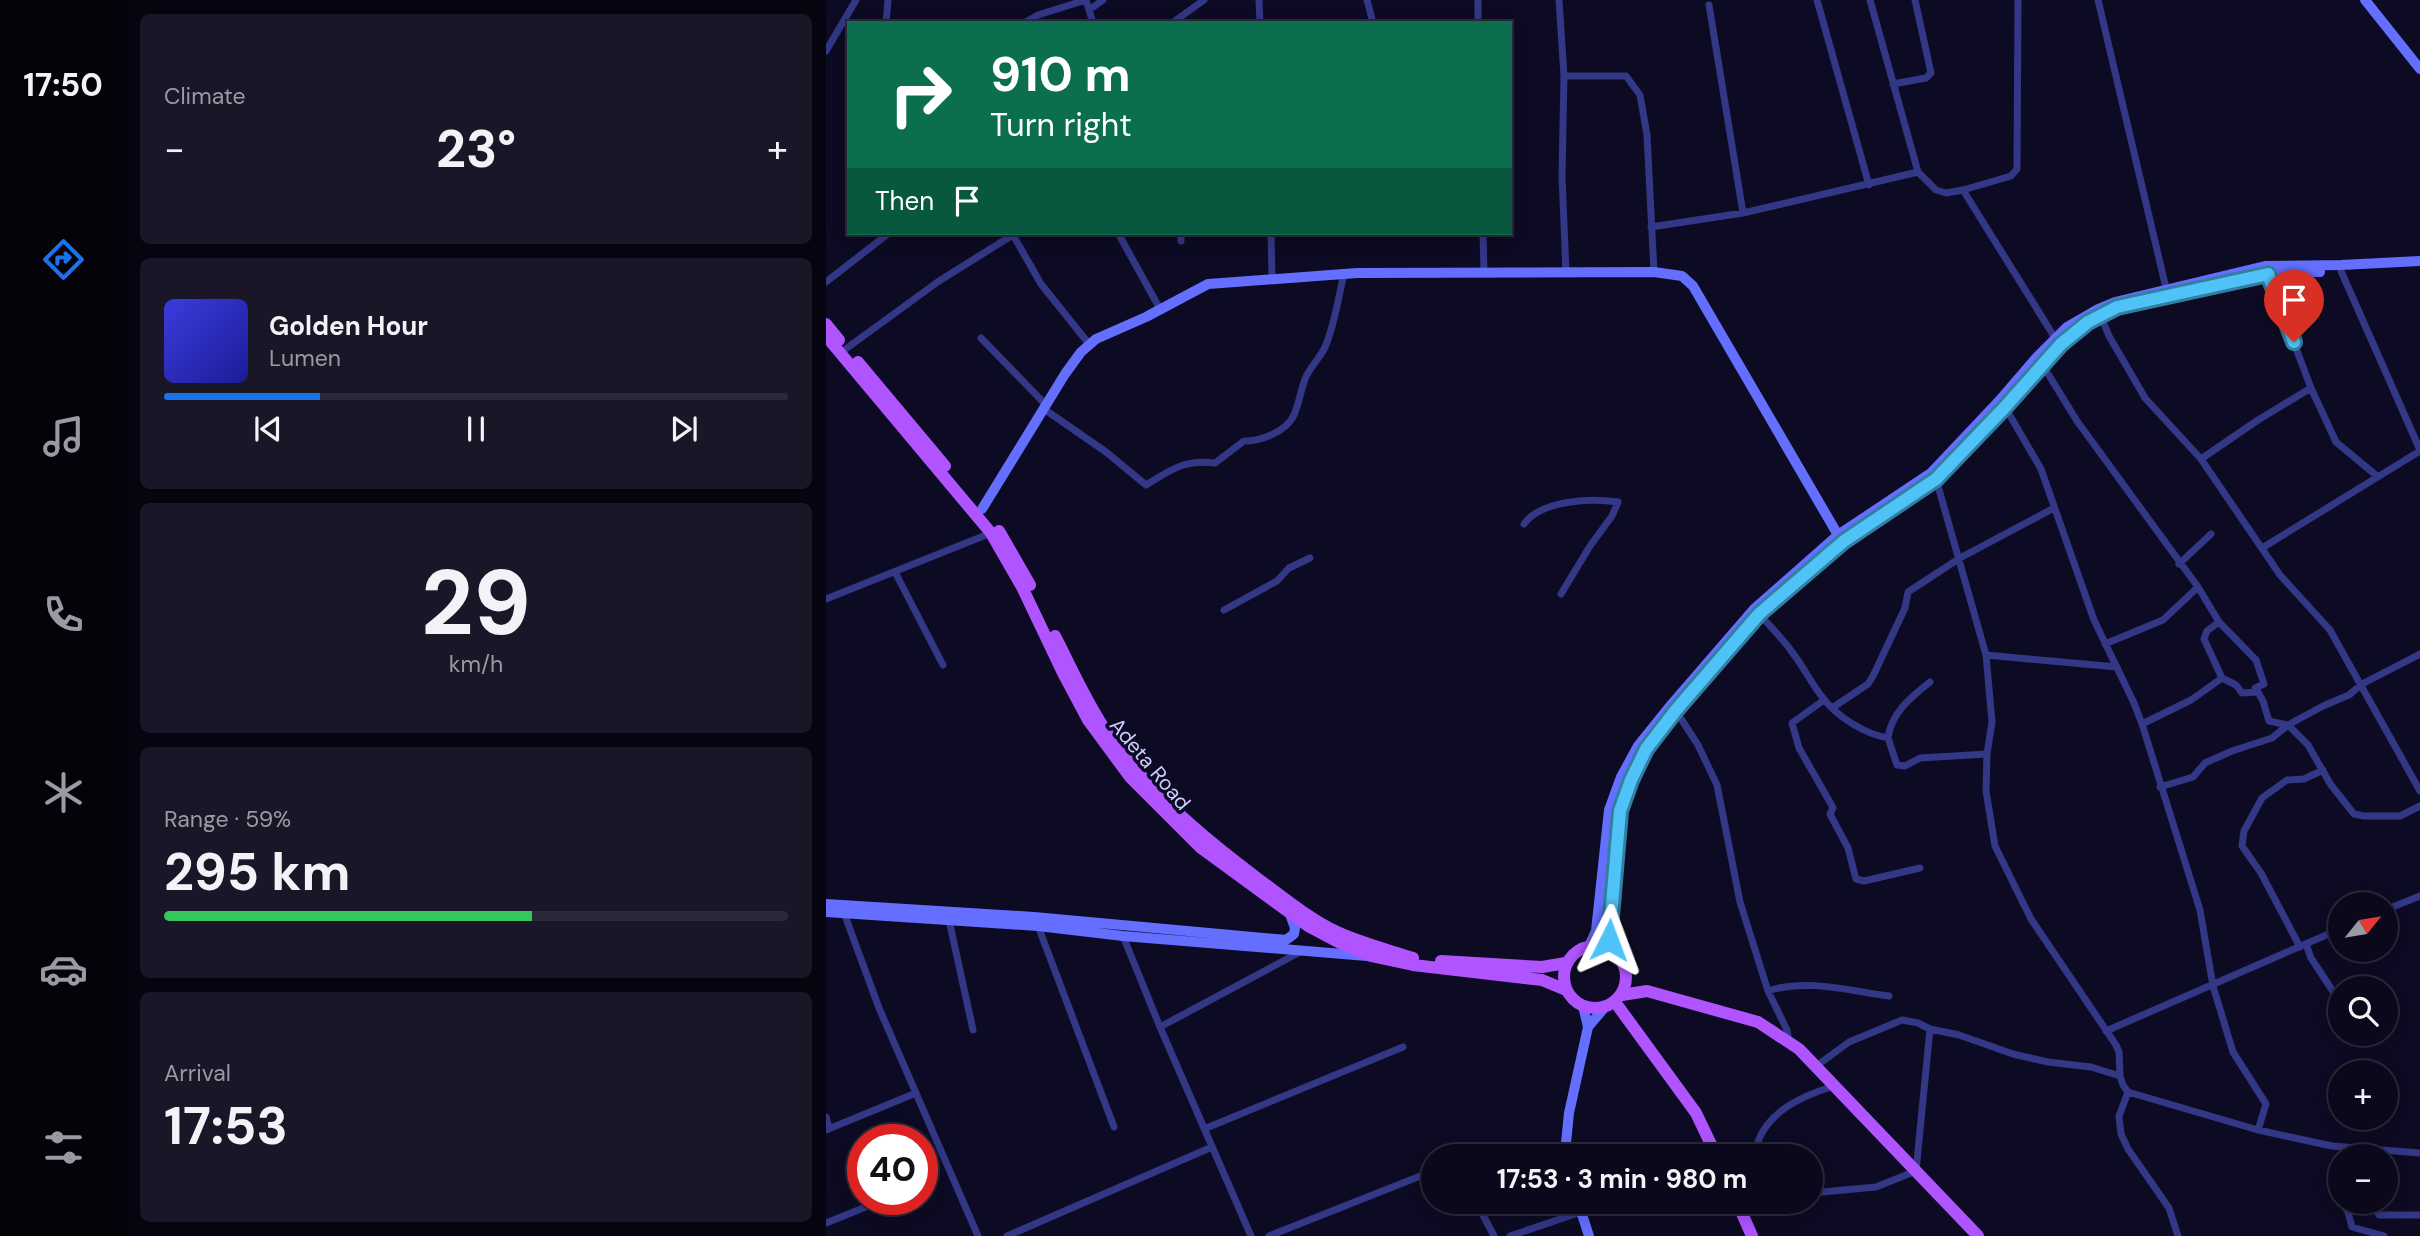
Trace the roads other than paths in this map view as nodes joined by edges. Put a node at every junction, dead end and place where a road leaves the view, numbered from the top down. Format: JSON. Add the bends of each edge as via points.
{"nodes":[{"id":1,"x":856,"y":0,"type":"edge"},
{"id":2,"x":888,"y":0,"type":"edge"},
{"id":3,"x":1103,"y":0,"type":"edge"},
{"id":4,"x":1204,"y":0,"type":"edge"},
{"id":5,"x":1259,"y":0,"type":"edge"},
{"id":6,"x":1367,"y":0,"type":"edge"},
{"id":7,"x":1478,"y":0,"type":"edge"},
{"id":8,"x":1559,"y":0,"type":"edge"},
{"id":9,"x":1817,"y":0,"type":"edge"},
{"id":10,"x":1870,"y":0,"type":"edge"},
{"id":11,"x":1915,"y":0,"type":"edge"},
{"id":12,"x":2018,"y":0,"type":"edge"},
{"id":13,"x":2098,"y":0,"type":"edge"},
{"id":14,"x":2365,"y":0,"type":"edge"},
{"id":15,"x":1709,"y":5,"type":"dead end"},
{"id":16,"x":1089,"y":10,"type":"junction"},
{"id":17,"x":886,"y":21,"type":"edge"},
{"id":18,"x":1028,"y":21,"type":"edge"},
{"id":19,"x":1092,"y":21,"type":"edge"},
{"id":20,"x":1175,"y":21,"type":"edge"},
{"id":21,"x":1260,"y":21,"type":"edge"},
{"id":22,"x":1372,"y":21,"type":"edge"},
{"id":23,"x":1478,"y":21,"type":"edge"},
{"id":24,"x":826,"y":51,"type":"edge"},
{"id":25,"x":2420,"y":69,"type":"edge"},
{"id":26,"x":1564,"y":76,"type":"junction"},
{"id":27,"x":1893,"y":84,"type":"junction"},
{"id":28,"x":1918,"y":172,"type":"junction"},
{"id":29,"x":1870,"y":185,"type":"junction"},
{"id":30,"x":1963,"y":190,"type":"junction"},
{"id":31,"x":1743,"y":213,"type":"junction"},
{"id":32,"x":1651,"y":227,"type":"junction"},
{"id":33,"x":887,"y":235,"type":"edge"},
{"id":34,"x":1012,"y":235,"type":"edge"},
{"id":35,"x":1015,"y":235,"type":"edge"},
{"id":36,"x":1119,"y":235,"type":"edge"},
{"id":37,"x":1271,"y":235,"type":"edge"},
{"id":38,"x":1483,"y":235,"type":"edge"},
{"id":39,"x":2420,"y":261,"type":"edge"},
{"id":40,"x":2375,"y":267,"type":"junction"},
{"id":41,"x":2420,"y":267,"type":"edge"},
{"id":42,"x":2341,"y":271,"type":"junction"},
{"id":43,"x":1484,"y":272,"type":"junction"},
{"id":44,"x":1654,"y":272,"type":"junction"},
{"id":45,"x":1566,"y":273,"type":"junction"},
{"id":46,"x":1344,"y":274,"type":"junction"},
{"id":47,"x":2268,"y":274,"type":"junction"},
{"id":48,"x":1272,"y":278,"type":"junction"},
{"id":49,"x":826,"y":282,"type":"edge"},
{"id":50,"x":2188,"y":287,"type":"junction"},
{"id":51,"x":2166,"y":288,"type":"junction"},
{"id":52,"x":1160,"y":309,"type":"junction"},
{"id":53,"x":2100,"y":314,"type":"junction"},
{"id":54,"x":826,"y":324,"type":"edge"},
{"id":55,"x":826,"y":336,"type":"edge"},
{"id":56,"x":981,"y":338,"type":"dead end"},
{"id":57,"x":2055,"y":338,"type":"junction"},
{"id":58,"x":1089,"y":344,"type":"junction"},
{"id":59,"x":847,"y":348,"type":"junction"},
{"id":60,"x":2042,"y":364,"type":"junction"},
{"id":61,"x":2311,"y":388,"type":"junction"},
{"id":62,"x":1045,"y":407,"type":"junction"},
{"id":63,"x":2005,"y":407,"type":"junction"},
{"id":64,"x":1985,"y":422,"type":"junction"},
{"id":65,"x":2420,"y":451,"type":"edge"},
{"id":66,"x":2202,"y":459,"type":"junction"},
{"id":67,"x":2377,"y":476,"type":"junction"},
{"id":68,"x":1936,"y":479,"type":"junction"},
{"id":69,"x":2054,"y":508,"type":"junction"},
{"id":70,"x":982,"y":509,"type":"junction"},
{"id":71,"x":1524,"y":524,"type":"dead end"},
{"id":72,"x":991,"y":533,"type":"junction"},
{"id":73,"x":2211,"y":534,"type":"dead end"},
{"id":74,"x":1839,"y":535,"type":"junction"},
{"id":75,"x":2262,"y":548,"type":"junction"},
{"id":76,"x":1310,"y":558,"type":"dead end"},
{"id":77,"x":1960,"y":558,"type":"junction"},
{"id":78,"x":2179,"y":564,"type":"junction"},
{"id":79,"x":895,"y":572,"type":"junction"},
{"id":80,"x":2198,"y":587,"type":"junction"},
{"id":81,"x":1561,"y":594,"type":"dead end"},
{"id":82,"x":826,"y":599,"type":"edge"},
{"id":83,"x":1224,"y":610,"type":"dead end"},
{"id":84,"x":1759,"y":614,"type":"junction"},
{"id":85,"x":2219,"y":622,"type":"junction"},
{"id":86,"x":2105,"y":644,"type":"junction"},
{"id":87,"x":1986,"y":654,"type":"junction"},
{"id":88,"x":2420,"y":654,"type":"edge"},
{"id":89,"x":943,"y":665,"type":"dead end"},
{"id":90,"x":2117,"y":667,"type":"junction"},
{"id":91,"x":2222,"y":678,"type":"junction"},
{"id":92,"x":1930,"y":682,"type":"dead end"},
{"id":93,"x":2362,"y":684,"type":"junction"},
{"id":94,"x":2258,"y":692,"type":"junction"},
{"id":95,"x":1824,"y":700,"type":"junction"},
{"id":96,"x":1832,"y":708,"type":"junction"},
{"id":97,"x":1676,"y":710,"type":"junction"},
{"id":98,"x":1662,"y":723,"type":"junction"},
{"id":99,"x":2141,"y":724,"type":"junction"},
{"id":100,"x":2288,"y":726,"type":"junction"},
{"id":101,"x":1888,"y":738,"type":"junction"},
{"id":102,"x":1987,"y":754,"type":"junction"},
{"id":103,"x":2323,"y":770,"type":"junction"},
{"id":104,"x":2160,"y":787,"type":"junction"},
{"id":105,"x":2420,"y":791,"type":"edge"},
{"id":106,"x":1157,"y":800,"type":"junction"},
{"id":107,"x":2420,"y":807,"type":"edge"},
{"id":108,"x":1920,"y":868,"type":"dead end"},
{"id":109,"x":2420,"y":896,"type":"edge"},
{"id":110,"x":826,"y":904,"type":"edge"},
{"id":111,"x":2398,"y":905,"type":"edge"},
{"id":112,"x":826,"y":912,"type":"edge"},
{"id":113,"x":844,"y":913,"type":"junction"},
{"id":114,"x":1290,"y":914,"type":"junction"},
{"id":115,"x":949,"y":920,"type":"junction"},
{"id":116,"x":1038,"y":926,"type":"junction"},
{"id":117,"x":2328,"y":934,"type":"edge"},
{"id":118,"x":1123,"y":936,"type":"junction"},
{"id":119,"x":2303,"y":945,"type":"junction"},
{"id":120,"x":1589,"y":946,"type":"junction"},
{"id":121,"x":1300,"y":951,"type":"junction"},
{"id":122,"x":1615,"y":952,"type":"junction"},
{"id":123,"x":1371,"y":956,"type":"junction"},
{"id":124,"x":1566,"y":963,"type":"junction"},
{"id":125,"x":1627,"y":973,"type":"junction"},
{"id":126,"x":2328,"y":984,"type":"edge"},
{"id":127,"x":2213,"y":986,"type":"junction"},
{"id":128,"x":1566,"y":990,"type":"junction"},
{"id":129,"x":1647,"y":991,"type":"junction"},
{"id":130,"x":1768,"y":991,"type":"junction"},
{"id":131,"x":1889,"y":996,"type":"dead end"},
{"id":132,"x":1614,"y":1001,"type":"junction"},
{"id":133,"x":1583,"y":1006,"type":"junction"},
{"id":134,"x":1160,"y":1027,"type":"junction"},
{"id":135,"x":1588,"y":1027,"type":"junction"},
{"id":136,"x":1930,"y":1029,"type":"junction"},
{"id":137,"x":973,"y":1030,"type":"dead end"},
{"id":138,"x":2106,"y":1031,"type":"junction"},
{"id":139,"x":1789,"y":1043,"type":"junction"},
{"id":140,"x":1403,"y":1046,"type":"dead end"},
{"id":141,"x":1815,"y":1067,"type":"junction"},
{"id":142,"x":2120,"y":1076,"type":"junction"},
{"id":143,"x":1835,"y":1086,"type":"junction"},
{"id":144,"x":2128,"y":1091,"type":"junction"},
{"id":145,"x":916,"y":1093,"type":"junction"},
{"id":146,"x":826,"y":1117,"type":"edge"},
{"id":147,"x":1114,"y":1127,"type":"dead end"},
{"id":148,"x":828,"y":1129,"type":"edge"},
{"id":149,"x":1204,"y":1129,"type":"junction"},
{"id":150,"x":2258,"y":1130,"type":"junction"},
{"id":151,"x":1566,"y":1144,"type":"edge"},
{"id":152,"x":1711,"y":1144,"type":"edge"},
{"id":153,"x":1757,"y":1144,"type":"dead end"},
{"id":154,"x":1212,"y":1147,"type":"junction"},
{"id":155,"x":2420,"y":1153,"type":"edge"},
{"id":156,"x":1916,"y":1171,"type":"junction"},
{"id":157,"x":1421,"y":1176,"type":"edge"},
{"id":158,"x":1823,"y":1192,"type":"edge"},
{"id":159,"x":1482,"y":1214,"type":"edge"},
{"id":160,"x":1563,"y":1214,"type":"edge"},
{"id":161,"x":1582,"y":1214,"type":"edge"},
{"id":162,"x":1743,"y":1214,"type":"edge"},
{"id":163,"x":2348,"y":1214,"type":"edge"},
{"id":164,"x":2379,"y":1214,"type":"edge"},
{"id":165,"x":847,"y":1215,"type":"edge"},
{"id":166,"x":2420,"y":1215,"type":"edge"},
{"id":167,"x":826,"y":1223,"type":"edge"},
{"id":168,"x":978,"y":1236,"type":"edge"},
{"id":169,"x":1007,"y":1236,"type":"edge"},
{"id":170,"x":1251,"y":1236,"type":"edge"},
{"id":171,"x":1269,"y":1236,"type":"edge"},
{"id":172,"x":1494,"y":1236,"type":"edge"},
{"id":173,"x":1510,"y":1236,"type":"edge"},
{"id":174,"x":1589,"y":1236,"type":"edge"},
{"id":175,"x":1752,"y":1236,"type":"edge"},
{"id":176,"x":1978,"y":1236,"type":"edge"},
{"id":177,"x":2178,"y":1236,"type":"edge"},
{"id":178,"x":2384,"y":1236,"type":"edge"}],
"edges":[{"from":1,"to":24,"type":"street"},
{"from":2,"to":17,"type":"street"},
{"from":3,"to":16,"type":"street"},
{"from":4,"to":20,"type":"street"},
{"from":5,"to":21,"type":"street"},
{"from":6,"to":22,"type":"street"},
{"from":7,"to":23,"type":"street"},
{"from":8,"to":26,"type":"street"},
{"from":9,"to":29,"type":"street"},
{"from":10,"to":27,"type":"street"},
{"from":11,"to":27,"type":"street","via":[[1931,73]]},
{"from":12,"to":30,"type":"street","via":[[2017,169],[2011,176]]},
{"from":13,"to":51,"type":"street"},
{"from":14,"to":25,"type":"street"},
{"from":15,"to":31,"type":"street"},
{"from":16,"to":18,"type":"street","via":[[1086,1]]},
{"from":16,"to":19,"type":"street"},
{"from":26,"to":32,"type":"street","via":[[1626,76],[1636,86],[1647,135]]},
{"from":26,"to":45,"type":"street"},
{"from":27,"to":28,"type":"street"},
{"from":28,"to":29,"type":"street"},
{"from":28,"to":30,"type":"street","via":[[1936,190]]},
{"from":29,"to":31,"type":"street"},
{"from":30,"to":57,"type":"street"},
{"from":31,"to":32,"type":"street"},
{"from":32,"to":44,"type":"street"},
{"from":33,"to":49,"type":"street"},
{"from":34,"to":59,"type":"street"},
{"from":35,"to":58,"type":"street","via":[[1041,284]]},
{"from":36,"to":52,"type":"street"},
{"from":37,"to":48,"type":"street"},
{"from":38,"to":43,"type":"street"},
{"from":39,"to":40,"type":"street"},
{"from":40,"to":41,"type":"street"},
{"from":40,"to":42,"type":"street"},
{"from":40,"to":50,"type":"street","via":[[2273,265]]},
{"from":42,"to":47,"type":"street"},
{"from":42,"to":65,"type":"street"},
{"from":43,"to":45,"type":"street"},
{"from":43,"to":46,"type":"street"},
{"from":44,"to":45,"type":"street"},
{"from":44,"to":74,"type":"street","via":[[1682,276],[1693,286]]},
{"from":46,"to":48,"type":"street"},
{"from":46,"to":62,"type":"street","via":[[1325,347],[1306,378],[1293,417],[1278,431],[1255,441],[1244,440],[1214,463],[1178,466],[1146,485]]},
{"from":47,"to":50,"type":"street"},
{"from":47,"to":61,"type":"street"},
{"from":48,"to":52,"type":"street","via":[[1208,284]]},
{"from":50,"to":51,"type":"street"},
{"from":50,"to":53,"type":"street"},
{"from":51,"to":57,"type":"street","via":[[2098,309]]},
{"from":52,"to":58,"type":"street"},
{"from":53,"to":60,"type":"street"},
{"from":53,"to":66,"type":"street","via":[[2145,398]]},
{"from":54,"to":59,"type":"main road","name":"Adeta Road"},
{"from":55,"to":72,"type":"main road","name":"Adeta Road"},
{"from":56,"to":62,"type":"street"},
{"from":57,"to":64,"type":"street"},
{"from":58,"to":62,"type":"street"},
{"from":59,"to":70,"type":"main road","name":"Adeta Road"},
{"from":60,"to":63,"type":"street"},
{"from":60,"to":78,"type":"street"},
{"from":61,"to":66,"type":"street"},
{"from":61,"to":67,"type":"street","via":[[2336,442]]},
{"from":62,"to":70,"type":"street"},
{"from":63,"to":64,"type":"street"},
{"from":63,"to":69,"type":"street","via":[[2040,469]]},
{"from":64,"to":68,"type":"street"},
{"from":64,"to":74,"type":"street","via":[[1931,473]]},
{"from":65,"to":67,"type":"street"},
{"from":66,"to":75,"type":"street"},
{"from":67,"to":75,"type":"street"},
{"from":68,"to":77,"type":"street"},
{"from":68,"to":84,"type":"street","via":[[1844,541]]},
{"from":69,"to":77,"type":"street"},
{"from":69,"to":86,"type":"street"},
{"from":70,"to":106,"type":"main road","name":"Adeta Road","via":[[1018,563],[1084,695]]},
{"from":71,"to":81,"type":"street","via":[[1556,505],[1599,499],[1618,502]]},
{"from":72,"to":79,"type":"street"},
{"from":72,"to":106,"type":"main road","name":"Adeta Road","via":[[1088,720],[1130,777]]},
{"from":73,"to":78,"type":"street"},
{"from":74,"to":98,"type":"street","via":[[1754,609]]},
{"from":75,"to":93,"type":"street","via":[[2280,575],[2330,629]]},
{"from":76,"to":83,"type":"street"},
{"from":77,"to":87,"type":"street"},
{"from":77,"to":96,"type":"street","via":[[1908,592],[1905,608],[1868,684]]},
{"from":78,"to":80,"type":"street"},
{"from":79,"to":82,"type":"street"},
{"from":79,"to":89,"type":"street"},
{"from":80,"to":85,"type":"street"},
{"from":80,"to":86,"type":"street","via":[[2163,620]]},
{"from":84,"to":95,"type":"street"},
{"from":84,"to":97,"type":"street"},
{"from":85,"to":91,"type":"street","via":[[2204,639]]},
{"from":85,"to":94,"type":"street","via":[[2256,660],[2264,684],[2255,688]]},
{"from":86,"to":90,"type":"street"},
{"from":87,"to":90,"type":"street"},
{"from":87,"to":102,"type":"street","via":[[1992,722]]},
{"from":88,"to":93,"type":"street"},
{"from":90,"to":99,"type":"street"},
{"from":91,"to":94,"type":"street","via":[[2242,693]]},
{"from":91,"to":99,"type":"street","via":[[2191,700]]},
{"from":92,"to":101,"type":"street","via":[[1899,710]]},
{"from":93,"to":100,"type":"street"},
{"from":93,"to":105,"type":"street"},
{"from":94,"to":100,"type":"street","via":[[2269,721]]},
{"from":95,"to":96,"type":"street"},
{"from":95,"to":108,"type":"street","via":[[1792,723],[1799,748],[1833,808],[1830,814],[1848,848],[1856,878],[1864,881]]},
{"from":96,"to":101,"type":"street","via":[[1866,731]]},
{"from":97,"to":98,"type":"street"},
{"from":97,"to":130,"type":"street","via":[[1717,785],[1740,901]]},
{"from":98,"to":120,"type":"street","via":[[1638,746],[1609,810],[1596,931]]},
{"from":98,"to":122,"type":"street","via":[[1620,811],[1608,930]]},
{"from":99,"to":104,"type":"street"},
{"from":100,"to":103,"type":"street","via":[[2311,748]]},
{"from":100,"to":104,"type":"street","via":[[2272,738],[2204,763],[2193,777]]},
{"from":101,"to":102,"type":"street","via":[[1897,765],[1920,758]]},
{"from":102,"to":138,"type":"street","via":[[1986,791],[1995,846],[2031,919]]},
{"from":103,"to":107,"type":"street","via":[[2354,814],[2400,816]]},
{"from":103,"to":119,"type":"street","via":[[2304,779],[2287,779],[2262,798],[2244,831],[2242,846]]},
{"from":104,"to":127,"type":"street","via":[[2200,910]]},
{"from":106,"to":114,"type":"main road","name":"Adeta Road","via":[[1211,856]]},
{"from":106,"to":124,"type":"main road","name":"Adeta Road","via":[[1296,907],[1337,932],[1415,958],[1542,967]]},
{"from":109,"to":111,"type":"street"},
{"from":110,"to":114,"type":"street","via":[[1286,940],[1295,928]]},
{"from":112,"to":113,"type":"street"},
{"from":113,"to":115,"type":"street"},
{"from":113,"to":145,"type":"street"},
{"from":114,"to":123,"type":"main road","name":"Adeta Road"},
{"from":115,"to":116,"type":"street"},
{"from":115,"to":137,"type":"street"},
{"from":116,"to":118,"type":"street"},
{"from":116,"to":147,"type":"street"},
{"from":117,"to":119,"type":"street"},
{"from":118,"to":121,"type":"street"},
{"from":118,"to":134,"type":"street"},
{"from":119,"to":126,"type":"street"},
{"from":119,"to":127,"type":"street"},
{"from":120,"to":122,"type":"main road"},
{"from":120,"to":124,"type":"main road"},
{"from":121,"to":123,"type":"street"},
{"from":121,"to":134,"type":"street"},
{"from":122,"to":125,"type":"main road"},
{"from":123,"to":128,"type":"main road","name":"Adeta Road","via":[[1542,980]]},
{"from":124,"to":128,"type":"main road"},
{"from":125,"to":129,"type":"main road"},
{"from":125,"to":132,"type":"main road","via":[[1626,985]]},
{"from":127,"to":138,"type":"street"},
{"from":127,"to":150,"type":"street","via":[[2233,1052],[2266,1104]]},
{"from":128,"to":133,"type":"main road"},
{"from":129,"to":132,"type":"main road"},
{"from":129,"to":139,"type":"main road","via":[[1758,1022]]},
{"from":130,"to":131,"type":"street","via":[[1784,986],[1824,987]]},
{"from":130,"to":139,"type":"street"},
{"from":132,"to":133,"type":"main road","via":[[1595,1009]]},
{"from":132,"to":135,"type":"street"},
{"from":132,"to":152,"type":"main road","via":[[1696,1113]]},
{"from":133,"to":135,"type":"street"},
{"from":134,"to":149,"type":"street"},
{"from":135,"to":151,"type":"street"},
{"from":136,"to":141,"type":"street","via":[[1902,1020],[1849,1042]]},
{"from":136,"to":142,"type":"street","via":[[2025,1057]]},
{"from":136,"to":156,"type":"street"},
{"from":138,"to":142,"type":"street","via":[[2119,1052]]},
{"from":139,"to":141,"type":"main road"},
{"from":140,"to":149,"type":"street"},
{"from":141,"to":143,"type":"main road"},
{"from":142,"to":144,"type":"street"},
{"from":143,"to":153,"type":"street","via":[[1787,1105],[1762,1130]]},
{"from":143,"to":156,"type":"main road"},
{"from":144,"to":150,"type":"street"},
{"from":144,"to":177,"type":"street","via":[[2119,1116],[2121,1134],[2169,1208]]},
{"from":145,"to":148,"type":"street"},
{"from":145,"to":168,"type":"street"},
{"from":146,"to":148,"type":"street"},
{"from":149,"to":154,"type":"street"},
{"from":150,"to":155,"type":"street","via":[[2332,1146]]},
{"from":154,"to":169,"type":"street"},
{"from":154,"to":170,"type":"street"},
{"from":156,"to":158,"type":"street","via":[[1876,1186]]},
{"from":156,"to":176,"type":"main road"},
{"from":157,"to":171,"type":"street"},
{"from":159,"to":172,"type":"street"},
{"from":160,"to":173,"type":"street"},
{"from":161,"to":174,"type":"street"},
{"from":162,"to":175,"type":"main road"},
{"from":163,"to":178,"type":"street","via":[[2351,1227]]},
{"from":164,"to":166,"type":"street"},
{"from":165,"to":167,"type":"street"}]}
